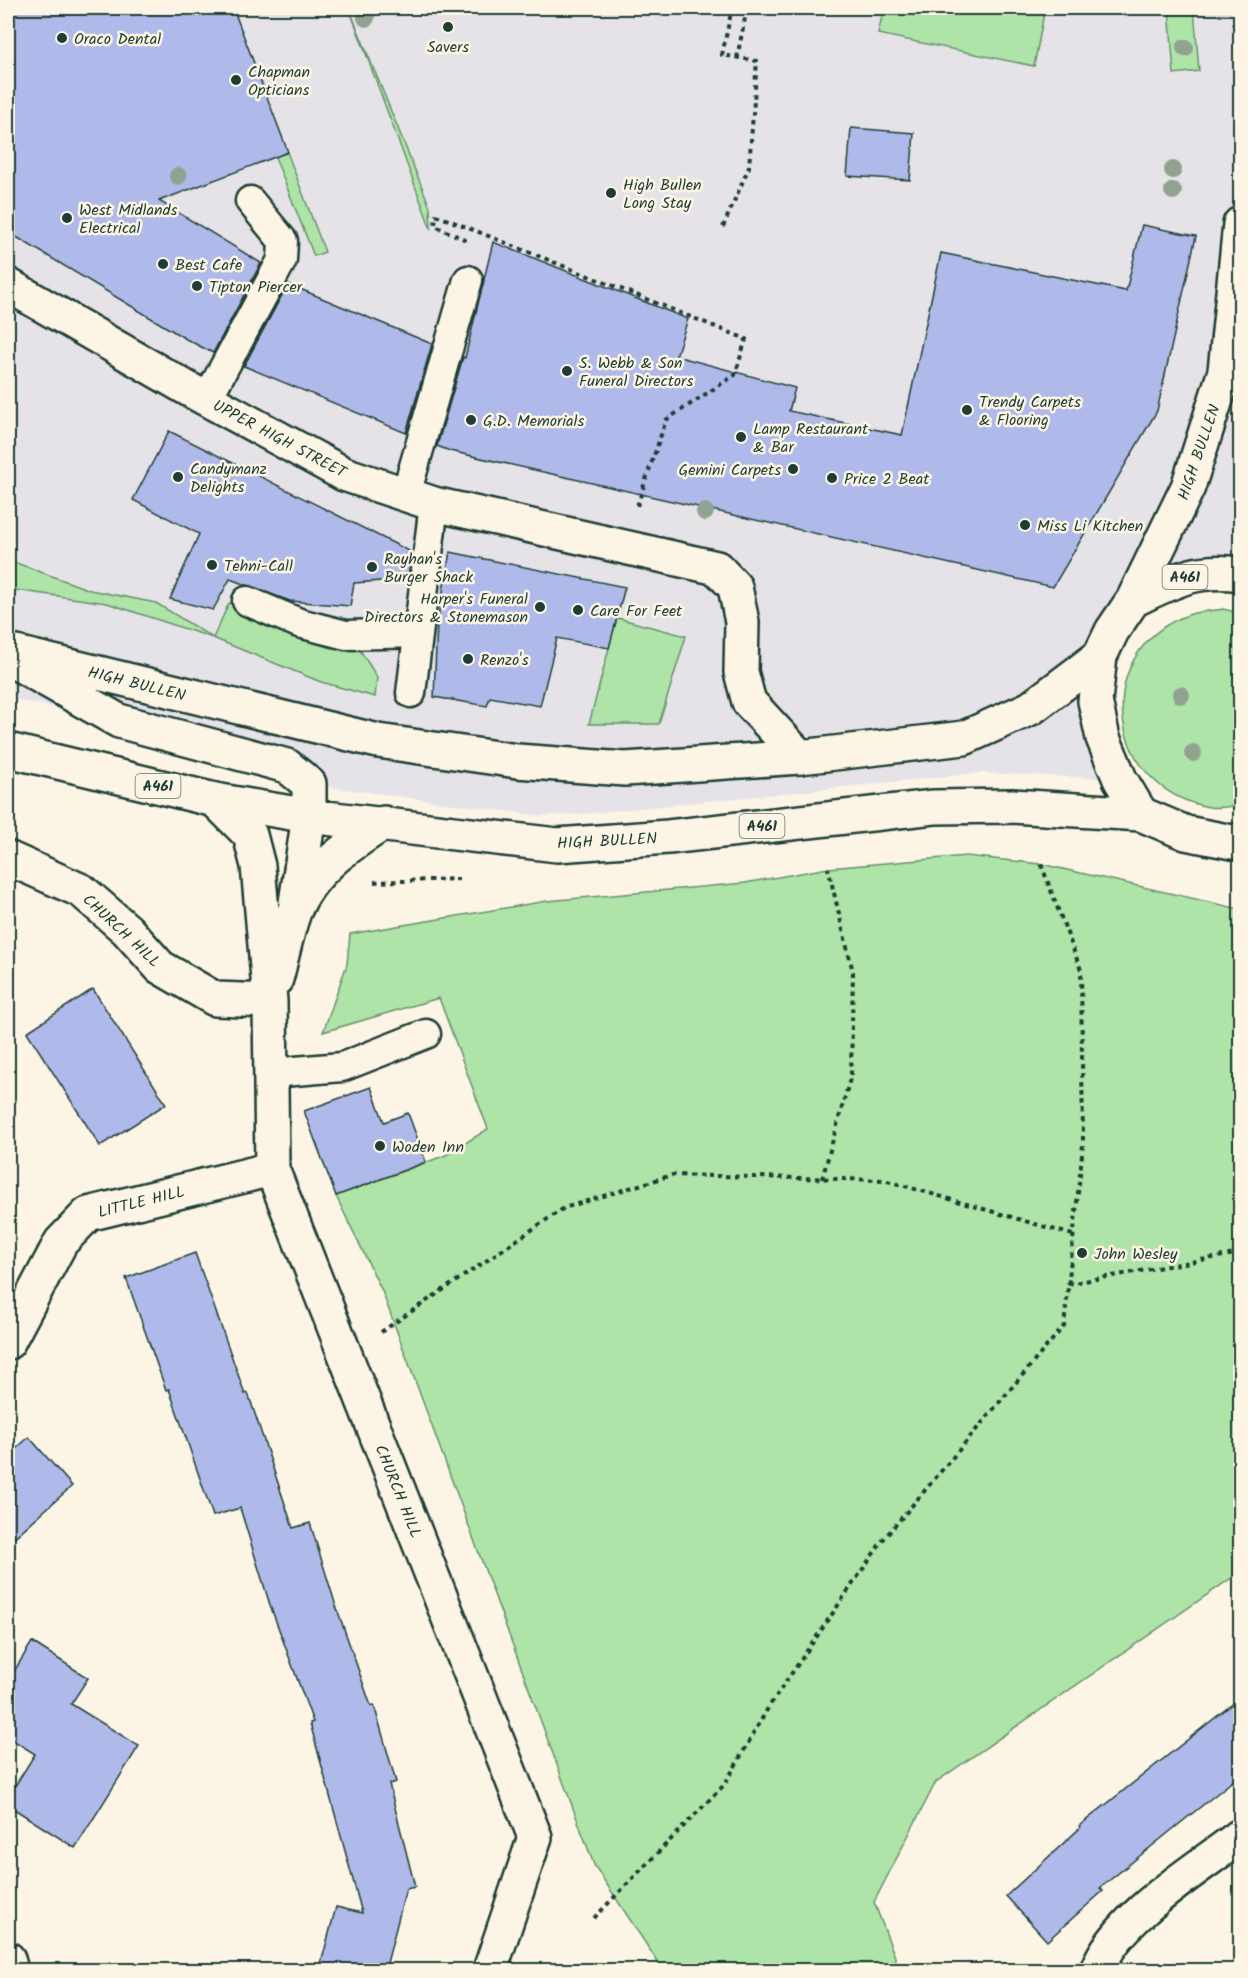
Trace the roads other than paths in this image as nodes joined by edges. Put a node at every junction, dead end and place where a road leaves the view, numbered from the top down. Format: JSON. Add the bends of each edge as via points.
{"nodes":[{"id":1,"x":250,"y":201,"type":"dead end"},
{"id":2,"x":1240,"y":224,"type":"edge"},
{"id":3,"x":468,"y":280,"type":"road end"},
{"id":4,"x":8,"y":285,"type":"edge"},
{"id":5,"x":207,"y":399,"type":"junction"},
{"id":6,"x":420,"y":499,"type":"junction"},
{"id":7,"x":1240,"y":574,"type":"edge"},
{"id":8,"x":1133,"y":600,"type":"junction"},
{"id":9,"x":247,"y":601,"type":"dead end"},
{"id":10,"x":418,"y":633,"type":"junction"},
{"id":11,"x":8,"y":651,"type":"edge"},
{"id":12,"x":1100,"y":656,"type":"junction"},
{"id":13,"x":8,"y":657,"type":"edge"},
{"id":14,"x":411,"y":693,"type":"dead end"},
{"id":15,"x":8,"y":750,"type":"edge"},
{"id":16,"x":800,"y":757,"type":"junction"},
{"id":17,"x":215,"y":800,"type":"junction"},
{"id":18,"x":1141,"y":814,"type":"junction"},
{"id":19,"x":309,"y":816,"type":"junction"},
{"id":20,"x":384,"y":823,"type":"junction"},
{"id":21,"x":1240,"y":840,"type":"edge"},
{"id":22,"x":8,"y":858,"type":"edge"},
{"id":23,"x":295,"y":911,"type":"junction"},
{"id":24,"x":270,"y":1001,"type":"junction"},
{"id":25,"x":426,"y":1034,"type":"dead end"},
{"id":26,"x":271,"y":1073,"type":"junction"},
{"id":27,"x":272,"y":1169,"type":"junction"},
{"id":28,"x":8,"y":1342,"type":"edge"},
{"id":29,"x":1240,"y":1836,"type":"edge"},
{"id":30,"x":8,"y":1959,"type":"edge"},
{"id":31,"x":11,"y":1971,"type":"edge"},
{"id":32,"x":490,"y":1971,"type":"edge"},
{"id":33,"x":1097,"y":1971,"type":"edge"}],
"edges":[{"from":1,"to":5,"type":"lane","via":[[283,240],[282,260]]},
{"from":2,"to":8,"type":"main road","name":"HIGH BULLEN","number":"A461","via":[[1225,371],[1188,487]]},
{"from":3,"to":6,"type":"lane"},
{"from":4,"to":5,"type":"main road","name":"UPPER HIGH STREET"},
{"from":5,"to":6,"type":"main road","name":"UPPER HIGH STREET","via":[[344,474]]},
{"from":6,"to":10,"type":"lane"},
{"from":6,"to":16,"type":"main road","name":"UPPER HIGH STREET","via":[[717,568],[735,587],[742,622],[741,672],[748,702]]},
{"from":7,"to":8,"type":"main road","number":"A461","via":[[1208,571],[1184,577]]},
{"from":8,"to":12,"type":"main road","number":"A461"},
{"from":9,"to":10,"type":"lane","via":[[299,623],[346,635]]},
{"from":10,"to":14,"type":"lane"},
{"from":11,"to":16,"type":"main road","name":"HIGH BULLEN","via":[[378,741],[517,760],[625,769]]},
{"from":12,"to":16,"type":"main road","name":"HIGH BULLEN","via":[[1031,708],[964,738]]},
{"from":12,"to":18,"type":"main road","number":"A461","via":[[1095,701],[1103,738]]},
{"from":13,"to":19,"type":"main road","name":"CHURCH HILL","via":[[119,721],[287,766],[309,784]]},
{"from":15,"to":17,"type":"main road","name":"HIGH BULLEN","number":"A461"},
{"from":17,"to":19,"type":"main road","name":"HIGH BULLEN","number":"A461"},
{"from":17,"to":24,"type":"main road","name":"CHURCH HILL","via":[[250,835],[258,866]]},
{"from":18,"to":20,"type":"main road","name":"HIGH BULLEN","number":"A461","via":[[1012,806],[934,807],[668,837],[557,845]]},
{"from":18,"to":21,"type":"main road","number":"A461","via":[[1186,833],[1232,842]]},
{"from":19,"to":20,"type":"main road","name":"HIGH BULLEN","number":"A461"},
{"from":19,"to":23,"type":"main road","name":"CHURCH HILL"},
{"from":20,"to":23,"type":"main road","name":"CHURCH HILL","via":[[344,848],[312,880]]},
{"from":22,"to":24,"type":"main road","name":"CHURCH HILL","via":[[82,891],[127,930],[160,967],[215,999]]},
{"from":23,"to":24,"type":"main road","name":"CHURCH HILL"},
{"from":24,"to":26,"type":"main road","name":"CHURCH HILL"},
{"from":25,"to":26,"type":"lane","via":[[342,1067]]},
{"from":26,"to":27,"type":"main road","name":"CHURCH HILL"},
{"from":27,"to":28,"type":"main road","name":"LITTLE HILL","via":[[87,1215],[61,1242]]},
{"from":27,"to":32,"type":"main road","name":"CHURCH HILL","via":[[535,1837]]},
{"from":29,"to":33,"type":"main road","via":[[1142,1912],[1104,1952]]},
{"from":30,"to":31,"type":"main road"}]}
